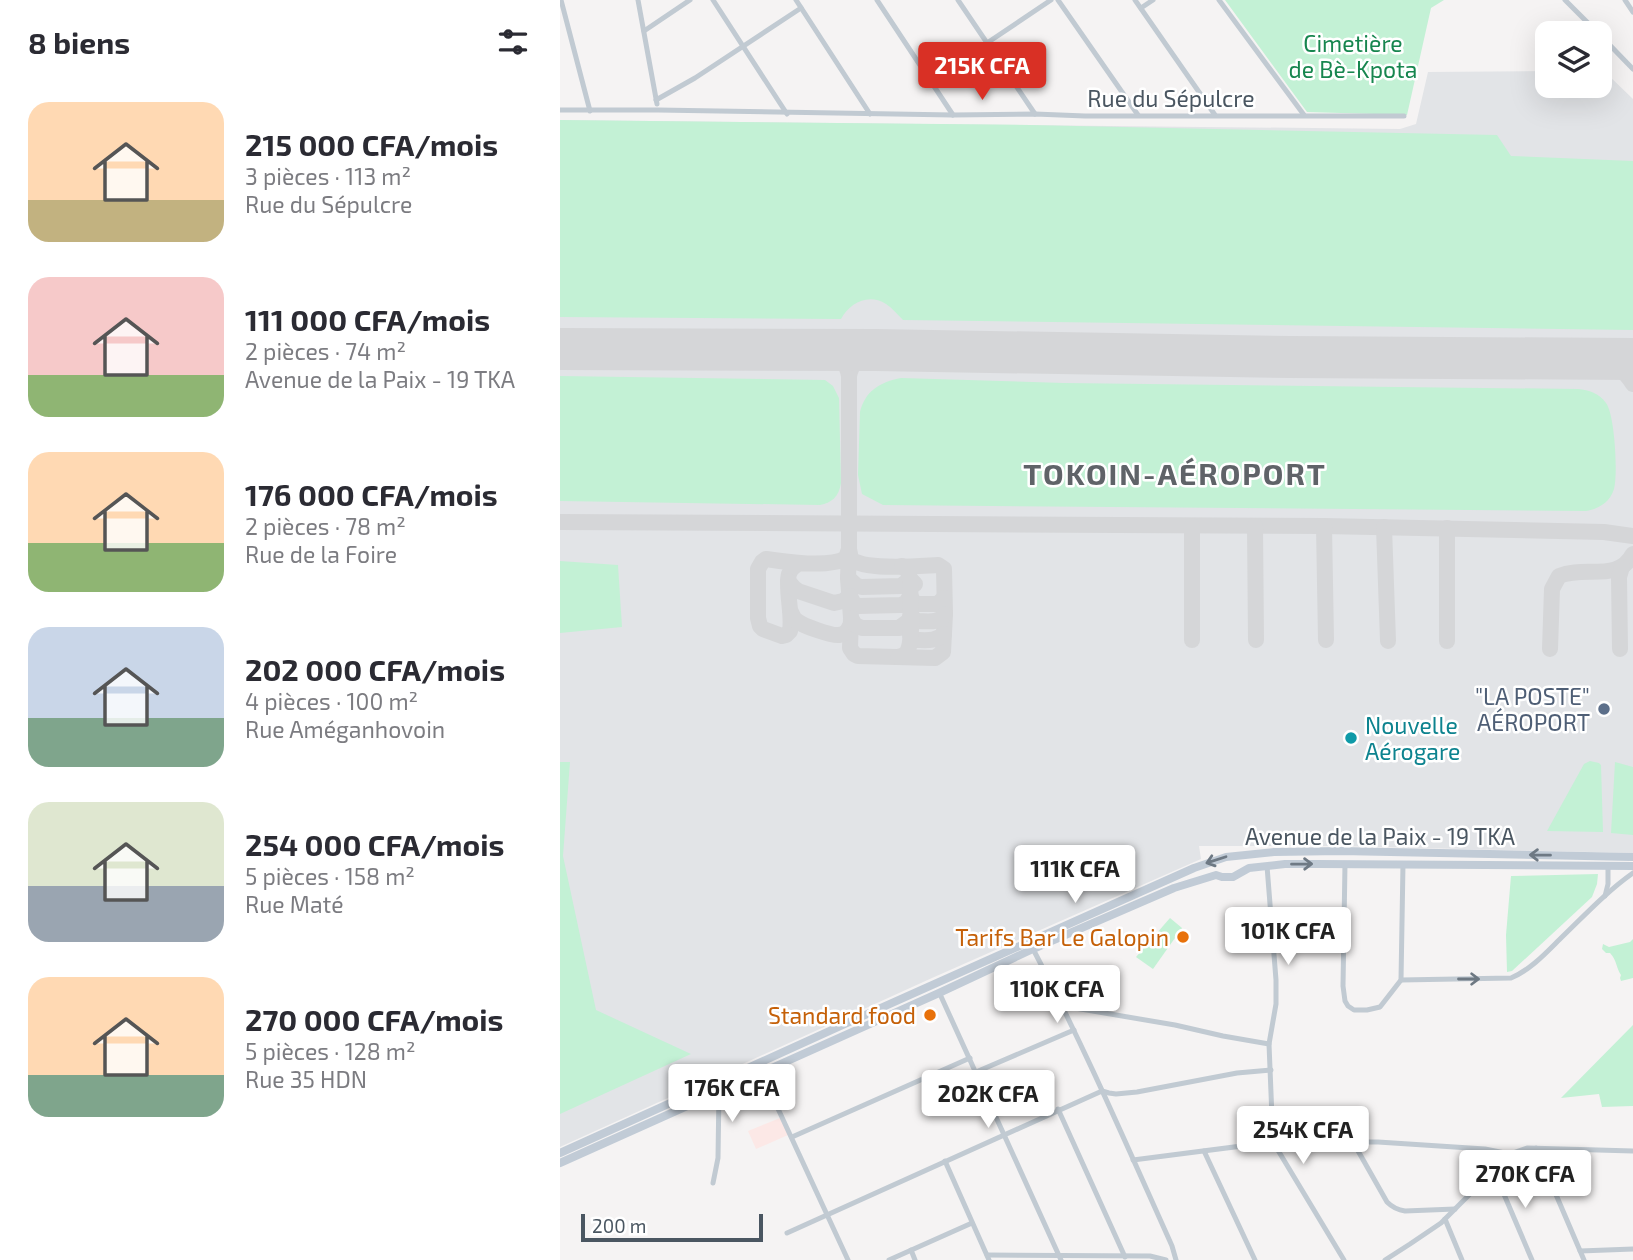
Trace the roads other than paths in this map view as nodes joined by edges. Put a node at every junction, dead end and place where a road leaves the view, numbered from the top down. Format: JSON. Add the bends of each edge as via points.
{"nodes":[{"id":1,"x":561,"y":0,"type":"edge"},
{"id":2,"x":638,"y":0,"type":"edge"},
{"id":3,"x":690,"y":0,"type":"edge"},
{"id":4,"x":713,"y":0,"type":"edge"},
{"id":5,"x":796,"y":0,"type":"edge"},
{"id":6,"x":877,"y":0,"type":"edge"},
{"id":7,"x":958,"y":0,"type":"edge"},
{"id":8,"x":1051,"y":0,"type":"edge"},
{"id":9,"x":1058,"y":0,"type":"edge"},
{"id":10,"x":1135,"y":0,"type":"edge"},
{"id":11,"x":1153,"y":0,"type":"edge"},
{"id":12,"x":1219,"y":0,"type":"edge"},
{"id":13,"x":1565,"y":0,"type":"edge"},
{"id":14,"x":1626,"y":0,"type":"edge"},
{"id":15,"x":802,"y":8,"type":"junction"},
{"id":16,"x":1141,"y":8,"type":"junction"},
{"id":17,"x":1633,"y":12,"type":"edge"},
{"id":18,"x":1586,"y":21,"type":"edge"},
{"id":19,"x":645,"y":31,"type":"junction"},
{"id":20,"x":987,"y":43,"type":"junction"},
{"id":21,"x":744,"y":47,"type":"junction"},
{"id":22,"x":1612,"y":47,"type":"edge"},
{"id":23,"x":1633,"y":69,"type":"edge"},
{"id":24,"x":656,"y":100,"type":"junction"},
{"id":25,"x":560,"y":110,"type":"edge"},
{"id":26,"x":658,"y":110,"type":"junction"},
{"id":27,"x":590,"y":111,"type":"junction"},
{"id":28,"x":787,"y":114,"type":"junction"},
{"id":29,"x":870,"y":114,"type":"junction"},
{"id":30,"x":1035,"y":114,"type":"junction"},
{"id":31,"x":1215,"y":115,"type":"junction"},
{"id":32,"x":1304,"y":115,"type":"junction"},
{"id":33,"x":953,"y":116,"type":"junction"},
{"id":34,"x":1138,"y":116,"type":"junction"},
{"id":35,"x":1404,"y":116,"type":"dead end"},
{"id":36,"x":1633,"y":857,"type":"edge"},
{"id":37,"x":1345,"y":863,"type":"junction"},
{"id":38,"x":1404,"y":864,"type":"junction"},
{"id":39,"x":1608,"y":865,"type":"junction"},
{"id":40,"x":1267,"y":866,"type":"junction"},
{"id":41,"x":1633,"y":866,"type":"edge"},
{"id":42,"x":1633,"y":873,"type":"edge"},
{"id":43,"x":1605,"y":896,"type":"junction"},
{"id":44,"x":1033,"y":949,"type":"junction"},
{"id":45,"x":1401,"y":980,"type":"junction"},
{"id":46,"x":935,"y":983,"type":"junction"},
{"id":47,"x":939,"y":993,"type":"junction"},
{"id":48,"x":1063,"y":1006,"type":"junction"},
{"id":49,"x":1074,"y":1030,"type":"junction"},
{"id":50,"x":1269,"y":1044,"type":"junction"},
{"id":51,"x":794,"y":1046,"type":"junction"},
{"id":52,"x":799,"y":1055,"type":"junction"},
{"id":53,"x":970,"y":1058,"type":"junction"},
{"id":54,"x":1271,"y":1070,"type":"junction"},
{"id":55,"x":761,"y":1072,"type":"junction"},
{"id":56,"x":976,"y":1072,"type":"junction"},
{"id":57,"x":718,"y":1087,"type":"junction"},
{"id":58,"x":1102,"y":1091,"type":"junction"},
{"id":59,"x":1058,"y":1110,"type":"junction"},
{"id":60,"x":1005,"y":1134,"type":"junction"},
{"id":61,"x":792,"y":1137,"type":"junction"},
{"id":62,"x":1273,"y":1142,"type":"junction"},
{"id":63,"x":1536,"y":1149,"type":"junction"},
{"id":64,"x":1204,"y":1151,"type":"junction"},
{"id":65,"x":1633,"y":1151,"type":"edge"},
{"id":66,"x":560,"y":1153,"type":"edge"},
{"id":67,"x":1510,"y":1154,"type":"junction"},
{"id":68,"x":1133,"y":1160,"type":"junction"},
{"id":69,"x":945,"y":1161,"type":"junction"},
{"id":70,"x":560,"y":1163,"type":"edge"},
{"id":71,"x":1493,"y":1171,"type":"junction"},
{"id":72,"x":713,"y":1183,"type":"dead end"},
{"id":73,"x":1455,"y":1209,"type":"junction"},
{"id":74,"x":827,"y":1215,"type":"junction"},
{"id":75,"x":1445,"y":1219,"type":"junction"},
{"id":76,"x":972,"y":1223,"type":"junction"},
{"id":77,"x":788,"y":1233,"type":"dead end"},
{"id":78,"x":1633,"y":1249,"type":"edge"},
{"id":79,"x":911,"y":1250,"type":"junction"},
{"id":80,"x":1580,"y":1251,"type":"junction"},
{"id":81,"x":1125,"y":1256,"type":"junction"},
{"id":82,"x":988,"y":1258,"type":"edge"},
{"id":83,"x":1061,"y":1258,"type":"edge"},
{"id":84,"x":848,"y":1260,"type":"edge"},
{"id":85,"x":889,"y":1260,"type":"edge"},
{"id":86,"x":915,"y":1260,"type":"edge"},
{"id":87,"x":1166,"y":1260,"type":"edge"},
{"id":88,"x":1176,"y":1260,"type":"edge"},
{"id":89,"x":1255,"y":1260,"type":"edge"},
{"id":90,"x":1344,"y":1260,"type":"edge"},
{"id":91,"x":1385,"y":1260,"type":"edge"},
{"id":92,"x":1462,"y":1260,"type":"edge"},
{"id":93,"x":1532,"y":1260,"type":"edge"},
{"id":94,"x":1584,"y":1260,"type":"edge"}],
"edges":[{"from":1,"to":27,"type":"street"},
{"from":2,"to":19,"type":"street"},
{"from":3,"to":19,"type":"street"},
{"from":4,"to":21,"type":"street"},
{"from":5,"to":15,"type":"street"},
{"from":6,"to":33,"type":"street"},
{"from":7,"to":20,"type":"street"},
{"from":8,"to":20,"type":"street"},
{"from":9,"to":34,"type":"street"},
{"from":10,"to":16,"type":"street"},
{"from":11,"to":16,"type":"street"},
{"from":12,"to":32,"type":"street"},
{"from":13,"to":18,"type":"street"},
{"from":14,"to":17,"type":"street"},
{"from":15,"to":21,"type":"street"},
{"from":15,"to":29,"type":"street"},
{"from":16,"to":31,"type":"street"},
{"from":19,"to":24,"type":"street"},
{"from":20,"to":30,"type":"street"},
{"from":21,"to":24,"type":"street"},
{"from":21,"to":28,"type":"street"},
{"from":22,"to":23,"type":"street"},
{"from":24,"to":26,"type":"street"},
{"from":25,"to":27,"type":"street","name":"Rue du Sépulcre"},
{"from":26,"to":27,"type":"street","name":"Rue du Sépulcre"},
{"from":26,"to":28,"type":"street","name":"Rue du Sépulcre"},
{"from":28,"to":29,"type":"street","name":"Rue du Sépulcre"},
{"from":29,"to":33,"type":"street","name":"Rue du Sépulcre"},
{"from":30,"to":33,"type":"street","name":"Rue du Sépulcre"},
{"from":30,"to":34,"type":"street","name":"Rue du Sépulcre"},
{"from":31,"to":32,"type":"street","name":"Rue du Sépulcre"},
{"from":31,"to":34,"type":"street","name":"Rue du Sépulcre"},
{"from":32,"to":35,"type":"street","name":"Rue du Sépulcre"},
{"from":36,"to":46,"type":"main road","name":"Avenue de la Paix - 19 TKA","one_way":true,"via":[[1341,852],[1226,856]]},
{"from":37,"to":38,"type":"main road","name":"Avenue de la Paix - 19 TKA"},
{"from":40,"to":37,"type":"main road","name":"Avenue de la Paix - 19 TKA","one_way":true},
{"from":37,"to":45,"type":"street","via":[[1345,1001],[1354,1010],[1376,1009]]},
{"from":38,"to":39,"type":"main road","name":"Avenue de la Paix - 19 TKA"},
{"from":38,"to":45,"type":"street"},
{"from":39,"to":41,"type":"main road","name":"Avenue de la Paix - 19 TKA"},
{"from":39,"to":43,"type":"street"},
{"from":40,"to":44,"type":"main road","name":"Avenue de la Paix - 19 TKA","via":[[1174,888]]},
{"from":40,"to":50,"type":"street","via":[[1276,980]]},
{"from":42,"to":43,"type":"street"},
{"from":45,"to":43,"type":"street","one_way":true,"via":[[1511,978],[1547,952]]},
{"from":44,"to":47,"type":"main road","name":"Avenue de la Paix - 19 TKA"},
{"from":44,"to":48,"type":"street"},
{"from":46,"to":47,"type":"street"},
{"from":46,"to":51,"type":"main road","name":"Avenue de la Paix - 19 TKA"},
{"from":47,"to":52,"type":"main road","name":"Avenue de la Paix - 19 TKA"},
{"from":47,"to":53,"type":"street"},
{"from":48,"to":49,"type":"street"},
{"from":48,"to":50,"type":"street"},
{"from":49,"to":56,"type":"street"},
{"from":49,"to":58,"type":"street"},
{"from":50,"to":54,"type":"street"},
{"from":51,"to":52,"type":"main road"},
{"from":51,"to":57,"type":"main road","name":"Avenue de la Paix - 19 TKA"},
{"from":52,"to":55,"type":"main road","name":"Avenue de la Paix - 19 TKA"},
{"from":53,"to":56,"type":"street"},
{"from":53,"to":61,"type":"street"},
{"from":54,"to":58,"type":"street","via":[[1137,1092]]},
{"from":54,"to":62,"type":"street"},
{"from":55,"to":57,"type":"main road","name":"Avenue de la Paix - 19 TKA"},
{"from":55,"to":61,"type":"street"},
{"from":56,"to":60,"type":"street"},
{"from":57,"to":66,"type":"main road","name":"Avenue de la Paix - 19 TKA"},
{"from":57,"to":70,"type":"main road"},
{"from":57,"to":72,"type":"street","via":[[718,1158]]},
{"from":58,"to":59,"type":"street"},
{"from":58,"to":68,"type":"street"},
{"from":59,"to":60,"type":"street"},
{"from":59,"to":81,"type":"street"},
{"from":60,"to":69,"type":"street"},
{"from":60,"to":83,"type":"street"},
{"from":61,"to":74,"type":"street"},
{"from":62,"to":64,"type":"street"},
{"from":62,"to":90,"type":"street"},
{"from":63,"to":65,"type":"street"},
{"from":63,"to":67,"type":"street"},
{"from":63,"to":80,"type":"street"},
{"from":64,"to":68,"type":"street"},
{"from":64,"to":89,"type":"street"},
{"from":67,"to":71,"type":"street"},
{"from":67,"to":73,"type":"street","via":[[1353,1142],[1392,1207],[1405,1211]]},
{"from":68,"to":88,"type":"street"},
{"from":69,"to":74,"type":"street"},
{"from":69,"to":76,"type":"street"},
{"from":71,"to":73,"type":"street"},
{"from":71,"to":93,"type":"street"},
{"from":73,"to":75,"type":"street"},
{"from":74,"to":77,"type":"street"},
{"from":74,"to":84,"type":"street"},
{"from":75,"to":91,"type":"street"},
{"from":75,"to":92,"type":"street"},
{"from":76,"to":79,"type":"street"},
{"from":76,"to":82,"type":"street"},
{"from":78,"to":80,"type":"street"},
{"from":79,"to":85,"type":"street"},
{"from":79,"to":86,"type":"street"},
{"from":80,"to":94,"type":"street"},
{"from":81,"to":83,"type":"street"},
{"from":81,"to":87,"type":"street"},
{"from":82,"to":83,"type":"street"}]}
